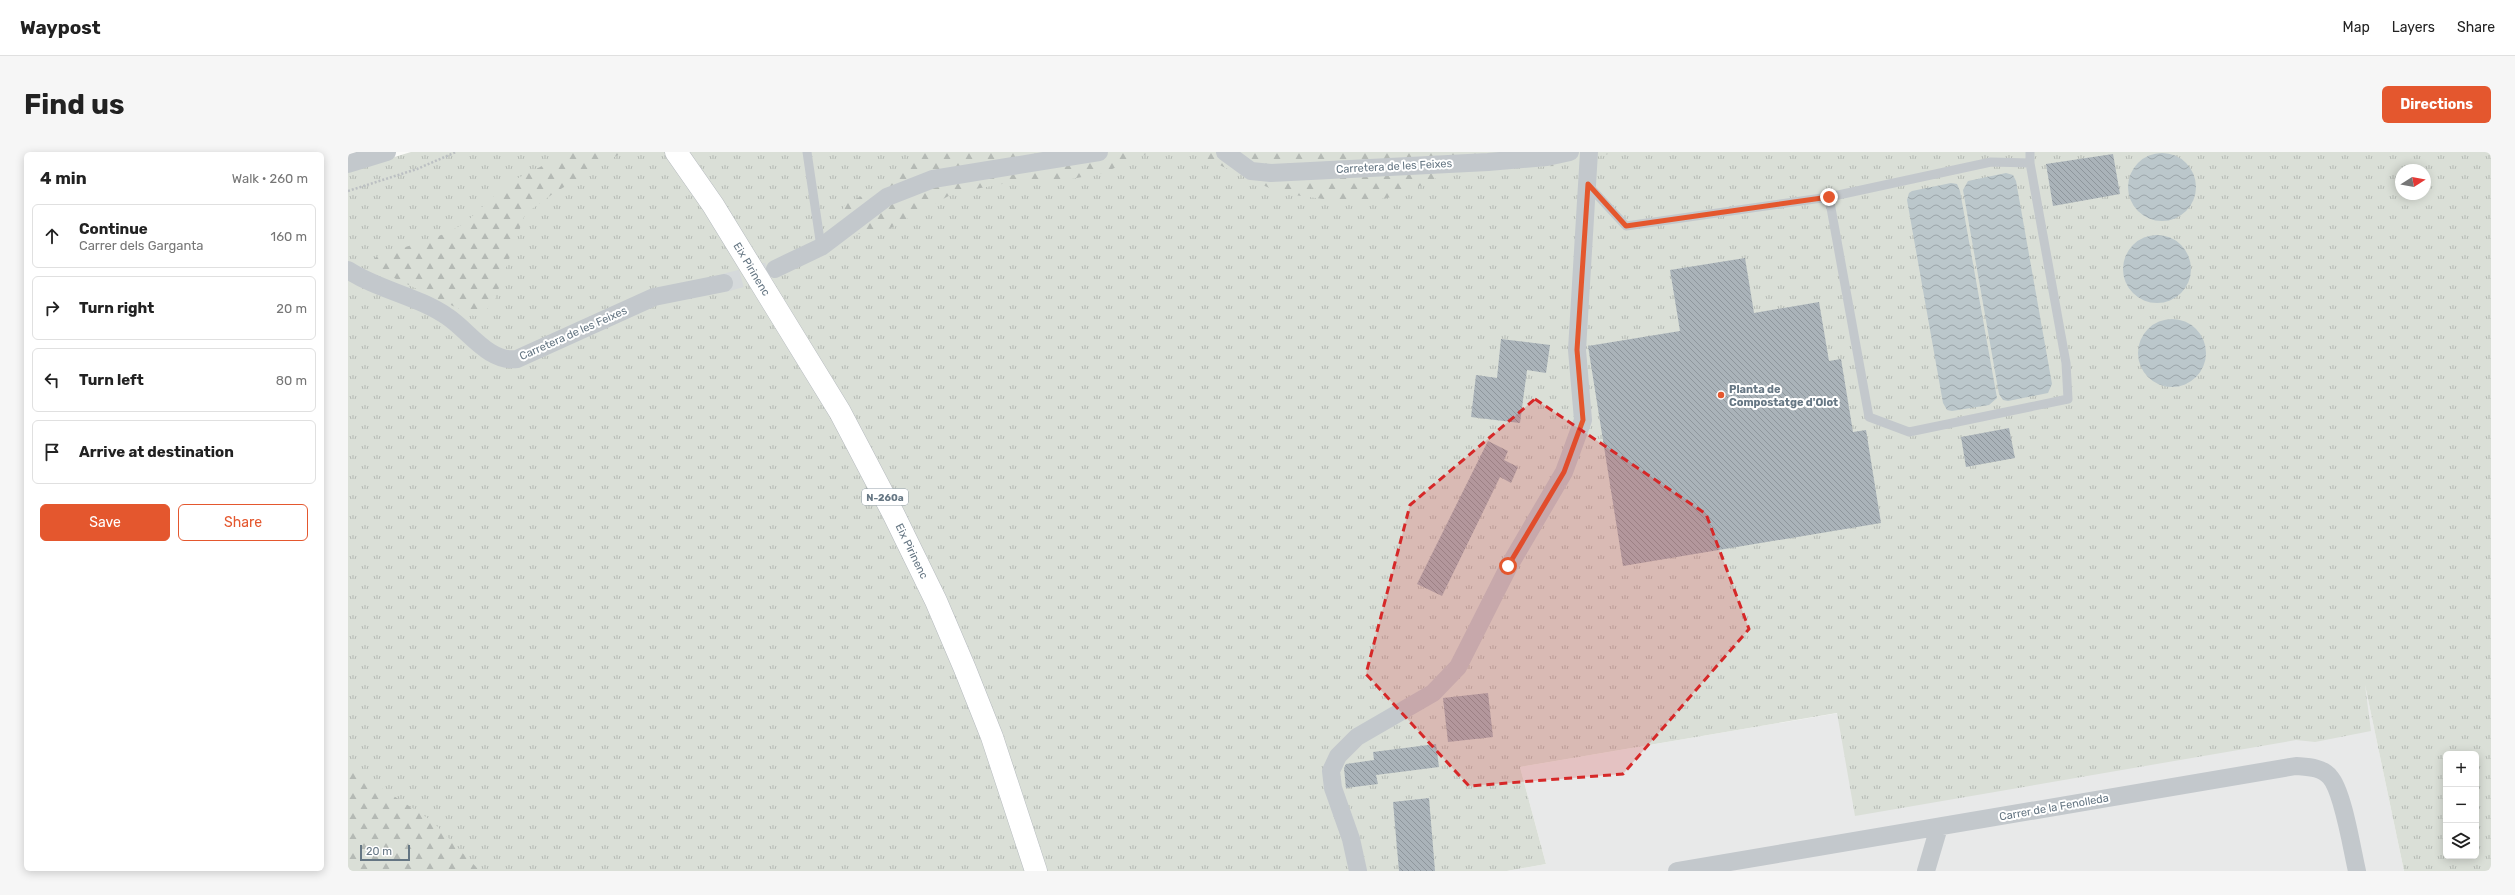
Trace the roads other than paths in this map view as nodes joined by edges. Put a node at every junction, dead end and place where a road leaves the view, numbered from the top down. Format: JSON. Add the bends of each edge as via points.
{"nodes":[{"id":1,"x":388,"y":152,"type":"edge"},
{"id":2,"x":807,"y":152,"type":"edge"},
{"id":3,"x":1099,"y":152,"type":"edge"},
{"id":4,"x":1225,"y":152,"type":"edge"},
{"id":5,"x":1570,"y":152,"type":"edge"},
{"id":6,"x":1589,"y":152,"type":"edge"},
{"id":7,"x":2030,"y":152,"type":"edge"},
{"id":8,"x":676,"y":153,"type":"edge"},
{"id":9,"x":2030,"y":162,"type":"junction"},
{"id":10,"x":348,"y":164,"type":"edge"},
{"id":11,"x":1588,"y":184,"type":"junction"},
{"id":12,"x":1829,"y":197,"type":"junction"},
{"id":13,"x":821,"y":247,"type":"junction"},
{"id":14,"x":775,"y":269,"type":"tunnel mouth"},
{"id":15,"x":348,"y":270,"type":"edge"},
{"id":16,"x":724,"y":283,"type":"tunnel mouth"},
{"id":17,"x":1939,"y":827,"type":"junction"},
{"id":18,"x":1772,"y":863,"type":"edge"},
{"id":19,"x":1036,"y":871,"type":"edge"},
{"id":20,"x":1358,"y":871,"type":"edge"},
{"id":21,"x":1678,"y":871,"type":"edge"},
{"id":22,"x":1926,"y":871,"type":"edge"},
{"id":23,"x":2357,"y":871,"type":"edge"}],
"edges":[{"from":1,"to":10,"type":"street"},
{"from":2,"to":13,"type":"lane"},
{"from":3,"to":13,"type":"street","via":[[933,179],[887,198]]},
{"from":4,"to":5,"type":"street","name":"Carretera de les Feixes","via":[[1251,171],[1271,173],[1488,162],[1547,157]]},
{"from":6,"to":11,"type":"street"},
{"from":7,"to":9,"type":"lane"},
{"from":8,"to":19,"type":"main road","name":"Eix Pirinenc","number":"N-260a","via":[[713,205],[840,412],[893,512],[936,601],[992,737]]},
{"from":9,"to":12,"type":"lane","via":[[1991,162]]},
{"from":9,"to":12,"type":"lane","via":[[2066,363],[2068,399],[1909,432],[1869,418]]},
{"from":11,"to":12,"type":"lane","via":[[1626,226]]},
{"from":11,"to":20,"type":"street","via":[[1577,350],[1583,420],[1564,472],[1508,566],[1458,667],[1432,693],[1358,737],[1338,756],[1331,771],[1333,788],[1351,839]]},
{"from":13,"to":14,"type":"street"},
{"from":15,"to":16,"type":"street","name":"Carretera de les Feixes","via":[[444,314],[490,352],[508,360],[517,359],[654,298]]},
{"from":17,"to":18,"type":"street","name":"Carrer de la Fenolleda"},
{"from":17,"to":22,"type":"street"},
{"from":17,"to":23,"type":"street","name":"Carrer de la Fenolleda","via":[[2296,766],[2315,767],[2330,776],[2338,791]]},
{"from":18,"to":21,"type":"street","name":"Carrer de la Fenolleda"}]}
